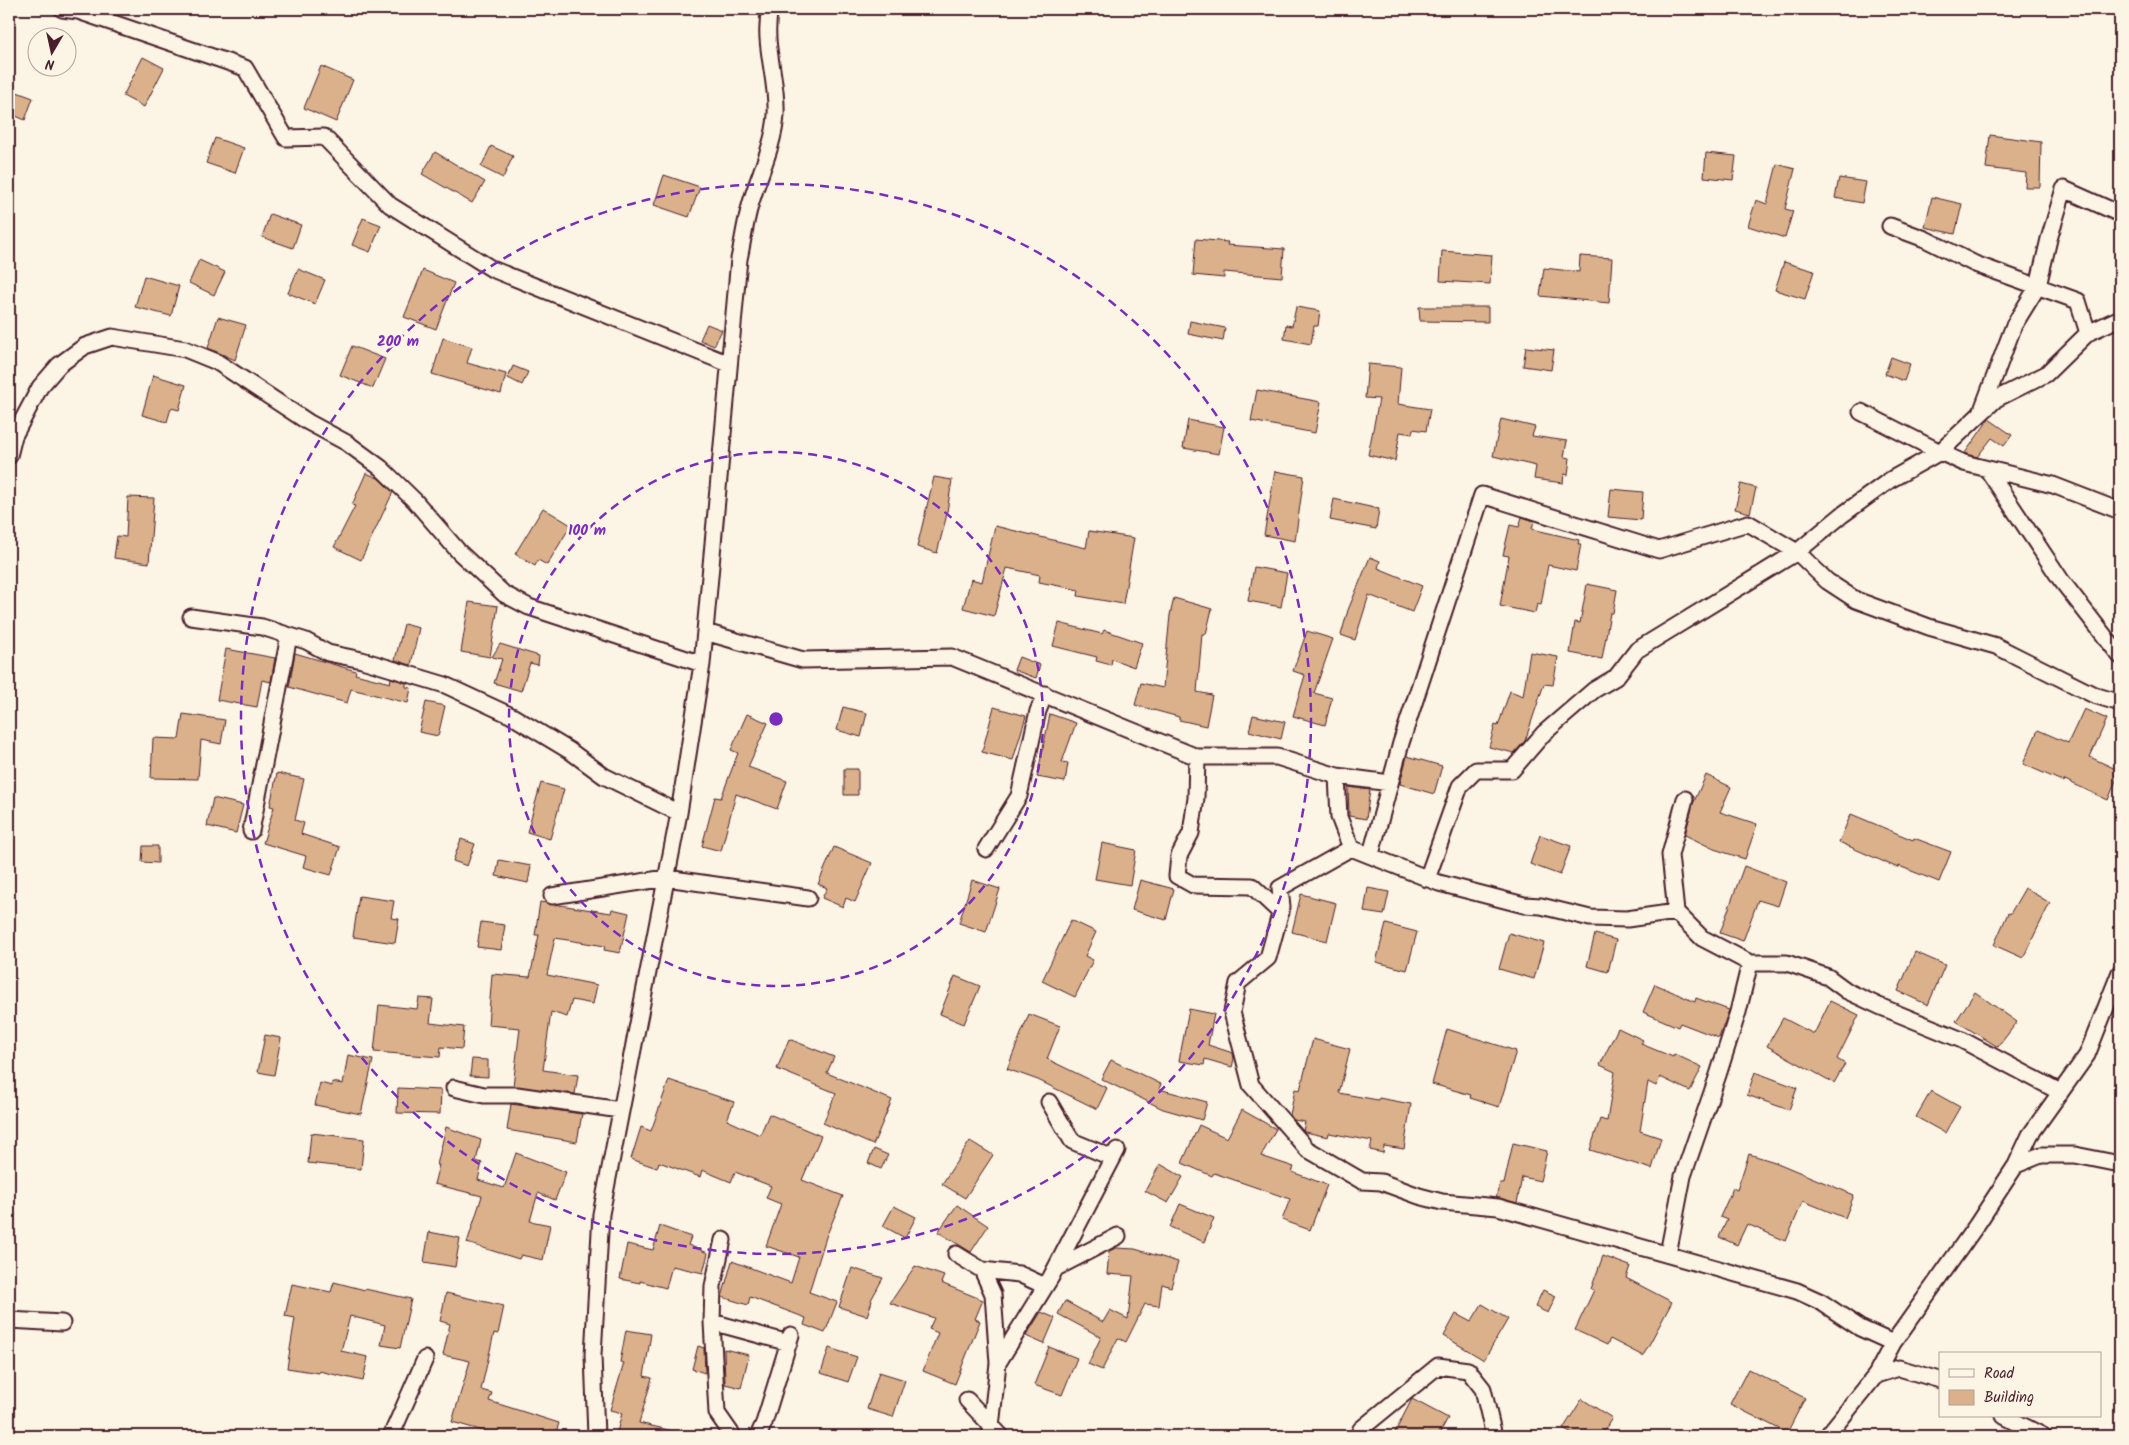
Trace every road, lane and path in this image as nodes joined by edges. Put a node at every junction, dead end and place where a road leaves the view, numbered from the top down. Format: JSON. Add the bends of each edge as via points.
{"nodes":[{"id":1,"x":62,"y":9,"type":"edge"},
{"id":2,"x":770,"y":9,"type":"edge"},
{"id":3,"x":2120,"y":214,"type":"edge"},
{"id":4,"x":1890,"y":226,"type":"dead end"},
{"id":5,"x":2038,"y":286,"type":"junction"},
{"id":6,"x":2120,"y":318,"type":"edge"},
{"id":7,"x":2088,"y":333,"type":"junction"},
{"id":8,"x":729,"y":364,"type":"junction"},
{"id":9,"x":1861,"y":412,"type":"dead end"},
{"id":10,"x":1981,"y":413,"type":"junction"},
{"id":11,"x":1940,"y":452,"type":"junction"},
{"id":12,"x":9,"y":456,"type":"edge"},
{"id":13,"x":1987,"y":469,"type":"junction"},
{"id":14,"x":2120,"y":511,"type":"edge"},
{"id":15,"x":1797,"y":552,"type":"junction"},
{"id":16,"x":191,"y":617,"type":"dead end"},
{"id":17,"x":705,"y":632,"type":"junction"},
{"id":18,"x":289,"y":636,"type":"junction"},
{"id":19,"x":2120,"y":656,"type":"edge"},
{"id":20,"x":702,"y":664,"type":"junction"},
{"id":21,"x":1045,"y":694,"type":"junction"},
{"id":22,"x":2120,"y":703,"type":"edge"},
{"id":23,"x":1197,"y":757,"type":"junction"},
{"id":24,"x":1337,"y":776,"type":"junction"},
{"id":25,"x":1390,"y":783,"type":"junction"},
{"id":26,"x":1685,"y":799,"type":"dead end"},
{"id":27,"x":679,"y":813,"type":"junction"},
{"id":28,"x":251,"y":831,"type":"dead end"},
{"id":29,"x":986,"y":848,"type":"dead end"},
{"id":30,"x":1351,"y":848,"type":"junction"},
{"id":31,"x":1371,"y":854,"type":"junction"},
{"id":32,"x":666,"y":878,"type":"junction"},
{"id":33,"x":1427,"y":879,"type":"junction"},
{"id":34,"x":552,"y":896,"type":"dead end"},
{"id":35,"x":808,"y":898,"type":"dead end"},
{"id":36,"x":1676,"y":912,"type":"junction"},
{"id":37,"x":1280,"y":913,"type":"junction"},
{"id":38,"x":1750,"y":963,"type":"junction"},
{"id":39,"x":2120,"y":972,"type":"edge"},
{"id":40,"x":454,"y":1088,"type":"dead end"},
{"id":41,"x":2060,"y":1092,"type":"junction"},
{"id":42,"x":1049,"y":1102,"type":"dead end"},
{"id":43,"x":620,"y":1110,"type":"junction"},
{"id":44,"x":2120,"y":1164,"type":"edge"},
{"id":45,"x":2016,"y":1165,"type":"junction"},
{"id":46,"x":1118,"y":1236,"type":"dead end"},
{"id":47,"x":723,"y":1240,"type":"dead end"},
{"id":48,"x":956,"y":1254,"type":"dead end"},
{"id":49,"x":1668,"y":1254,"type":"junction"},
{"id":50,"x":1056,"y":1268,"type":"junction"},
{"id":51,"x":982,"y":1270,"type":"junction"},
{"id":52,"x":1045,"y":1286,"type":"junction"},
{"id":53,"x":9,"y":1320,"type":"edge"},
{"id":54,"x":712,"y":1322,"type":"junction"},
{"id":55,"x":62,"y":1323,"type":"dead end"},
{"id":56,"x":1893,"y":1343,"type":"junction"},
{"id":57,"x":425,"y":1359,"type":"dead end"},
{"id":58,"x":998,"y":1363,"type":"junction"},
{"id":59,"x":1876,"y":1375,"type":"junction"},
{"id":60,"x":1939,"y":1380,"type":"edge"},
{"id":61,"x":967,"y":1400,"type":"dead end"},
{"id":62,"x":2008,"y":1418,"type":"edge"},
{"id":63,"x":995,"y":1434,"type":"edge"},
{"id":64,"x":391,"y":1436,"type":"edge"},
{"id":65,"x":596,"y":1436,"type":"edge"},
{"id":66,"x":732,"y":1436,"type":"edge"},
{"id":67,"x":758,"y":1436,"type":"edge"},
{"id":68,"x":1358,"y":1436,"type":"edge"},
{"id":69,"x":1494,"y":1436,"type":"edge"},
{"id":70,"x":1827,"y":1436,"type":"edge"},
{"id":71,"x":2043,"y":1436,"type":"edge"}],
"edges":[{"from":1,"to":8,"type":"street","via":[[78,11],[245,68],[286,138],[324,138],[390,205],[492,269]]},
{"from":2,"to":8,"type":"street","via":[[769,46],[776,116],[750,206],[739,259]]},
{"from":3,"to":5,"type":"street","via":[[2064,189]]},
{"from":4,"to":5,"type":"street","via":[[1975,264]]},
{"from":5,"to":7,"type":"street","via":[[2078,301]]},
{"from":5,"to":10,"type":"street","via":[[2014,325]]},
{"from":6,"to":7,"type":"street"},
{"from":7,"to":10,"type":"street","via":[[2046,374],[1996,399]]},
{"from":8,"to":17,"type":"street"},
{"from":9,"to":11,"type":"street"},
{"from":10,"to":11,"type":"street"},
{"from":11,"to":13,"type":"street"},
{"from":11,"to":15,"type":"street","via":[[1890,480]]},
{"from":12,"to":20,"type":"street","via":[[14,436],[40,387],[59,365],[85,346],[112,337],[185,349],[217,362],[308,422],[347,443],[381,468],[415,500],[459,552],[504,594],[529,607]]},
{"from":13,"to":14,"type":"street","via":[[2053,485]]},
{"from":13,"to":19,"type":"street","via":[[2061,580]]},
{"from":15,"to":22,"type":"street","via":[[1827,581],[1856,600],[1929,627],[1996,646],[2094,695]]},
{"from":15,"to":25,"type":"street","via":[[1748,523],[1659,550],[1482,495]]},
{"from":15,"to":33,"type":"street","via":[[1637,650],[1616,677],[1594,690],[1544,733],[1512,770],[1476,770],[1460,786]]},
{"from":16,"to":18,"type":"street","via":[[262,627]]},
{"from":17,"to":20,"type":"street"},
{"from":17,"to":21,"type":"street","via":[[803,660],[952,656]]},
{"from":18,"to":27,"type":"street","via":[[328,653],[445,685],[512,716],[604,776]]},
{"from":18,"to":28,"type":"street"},
{"from":20,"to":27,"type":"street"},
{"from":21,"to":23,"type":"street"},
{"from":21,"to":29,"type":"street","via":[[1038,710],[1019,796]]},
{"from":23,"to":24,"type":"street","via":[[1277,757]]},
{"from":23,"to":37,"type":"street","via":[[1191,833],[1179,856],[1177,876],[1193,885],[1252,886]]},
{"from":24,"to":25,"type":"street"},
{"from":24,"to":30,"type":"street","via":[[1339,817]]},
{"from":25,"to":31,"type":"street"},
{"from":26,"to":36,"type":"street","via":[[1670,855]]},
{"from":27,"to":32,"type":"street"},
{"from":30,"to":31,"type":"street"},
{"from":30,"to":37,"type":"street","via":[[1280,888]]},
{"from":31,"to":33,"type":"street"},
{"from":32,"to":34,"type":"street"},
{"from":32,"to":35,"type":"street"},
{"from":32,"to":43,"type":"street"},
{"from":33,"to":36,"type":"street","via":[[1492,898],[1590,918],[1627,919]]},
{"from":36,"to":38,"type":"street","via":[[1702,938]]},
{"from":37,"to":49,"type":"street","via":[[1268,958],[1238,983],[1232,1012],[1251,1085],[1307,1149],[1362,1181],[1381,1182],[1442,1202],[1498,1207]]},
{"from":38,"to":41,"type":"street","via":[[1787,963],[1828,977],[1847,991],[1962,1040]]},
{"from":38,"to":49,"type":"street","via":[[1738,1012],[1683,1176]]},
{"from":39,"to":41,"type":"street","via":[[2087,1055]]},
{"from":40,"to":43,"type":"street","via":[[484,1095],[517,1095]]},
{"from":41,"to":45,"type":"street","via":[[2030,1135]]},
{"from":42,"to":50,"type":"street","via":[[1072,1141],[1115,1154]]},
{"from":43,"to":65,"type":"street","via":[[601,1214],[593,1355]]},
{"from":44,"to":45,"type":"street","via":[[2075,1155],[2049,1155]]},
{"from":45,"to":56,"type":"street"},
{"from":46,"to":50,"type":"street"},
{"from":47,"to":54,"type":"street","via":[[713,1286]]},
{"from":48,"to":51,"type":"street"},
{"from":49,"to":56,"type":"street","via":[[1797,1291],[1822,1302],[1860,1328]]},
{"from":50,"to":52,"type":"street"},
{"from":51,"to":52,"type":"street","via":[[1019,1274]]},
{"from":51,"to":58,"type":"street","via":[[993,1294]]},
{"from":52,"to":58,"type":"street"},
{"from":53,"to":55,"type":"street"},
{"from":54,"to":66,"type":"street","via":[[717,1413]]},
{"from":54,"to":67,"type":"street","via":[[790,1339]]},
{"from":56,"to":59,"type":"street"},
{"from":57,"to":64,"type":"street"},
{"from":58,"to":63,"type":"street"},
{"from":59,"to":60,"type":"street","via":[[1899,1368]]},
{"from":59,"to":70,"type":"street"},
{"from":61,"to":63,"type":"street"},
{"from":62,"to":71,"type":"street"},
{"from":68,"to":69,"type":"street","via":[[1361,1429],[1438,1366],[1468,1370],[1484,1389]]}]}
